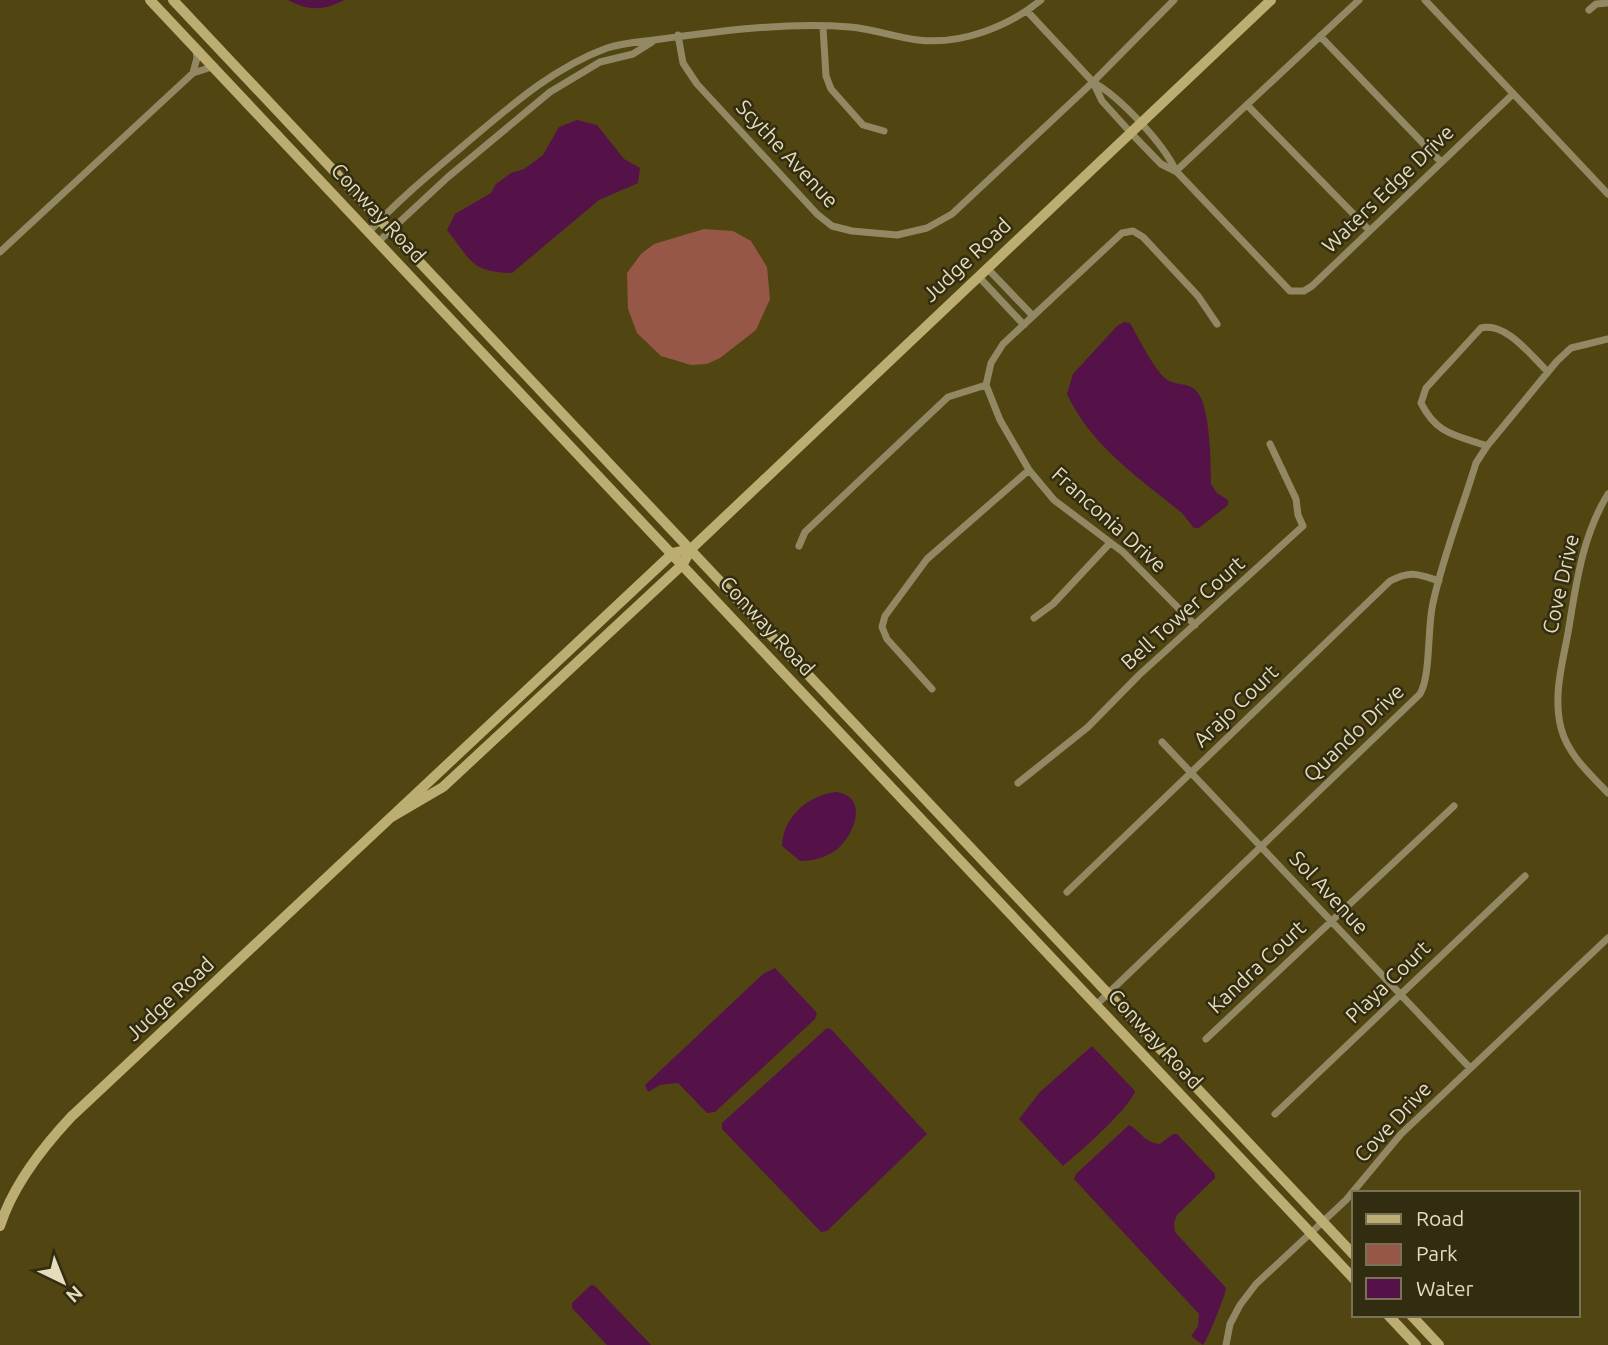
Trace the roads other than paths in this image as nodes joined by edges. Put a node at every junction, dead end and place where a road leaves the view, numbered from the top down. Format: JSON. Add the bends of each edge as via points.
{"nodes":[{"id":1,"x":150,"y":0,"type":"edge"},
{"id":2,"x":173,"y":0,"type":"edge"},
{"id":3,"x":1041,"y":0,"type":"edge"},
{"id":4,"x":1174,"y":0,"type":"edge"},
{"id":5,"x":1271,"y":0,"type":"edge"},
{"id":6,"x":1359,"y":0,"type":"edge"},
{"id":7,"x":1425,"y":0,"type":"edge"},
{"id":8,"x":1608,"y":3,"type":"edge"},
{"id":9,"x":1589,"y":9,"type":"dead end"},
{"id":10,"x":1027,"y":11,"type":"junction"},
{"id":11,"x":823,"y":27,"type":"junction"},
{"id":12,"x":678,"y":35,"type":"junction"},
{"id":13,"x":1320,"y":36,"type":"junction"},
{"id":14,"x":655,"y":40,"type":"junction"},
{"id":15,"x":619,"y":45,"type":"junction"},
{"id":16,"x":195,"y":48,"type":"junction"},
{"id":17,"x":622,"y":57,"type":"junction"},
{"id":18,"x":212,"y":67,"type":"junction"},
{"id":19,"x":193,"y":73,"type":"junction"},
{"id":20,"x":1093,"y":82,"type":"junction"},
{"id":21,"x":1512,"y":95,"type":"junction"},
{"id":22,"x":1118,"y":98,"type":"junction"},
{"id":23,"x":1247,"y":105,"type":"junction"},
{"id":24,"x":1108,"y":107,"type":"junction"},
{"id":25,"x":1140,"y":124,"type":"junction"},
{"id":26,"x":884,"y":131,"type":"dead end"},
{"id":27,"x":1131,"y":133,"type":"junction"},
{"id":28,"x":1441,"y":162,"type":"junction"},
{"id":29,"x":439,"y":166,"type":"junction"},
{"id":30,"x":1176,"y":172,"type":"junction"},
{"id":31,"x":449,"y":177,"type":"junction"},
{"id":32,"x":1608,"y":194,"type":"edge"},
{"id":33,"x":381,"y":219,"type":"junction"},
{"id":34,"x":391,"y":230,"type":"junction"},
{"id":35,"x":1369,"y":230,"type":"junction"},
{"id":36,"x":369,"y":232,"type":"junction"},
{"id":37,"x":378,"y":242,"type":"junction"},
{"id":38,"x":0,"y":252,"type":"edge"},
{"id":39,"x":987,"y":268,"type":"junction"},
{"id":40,"x":978,"y":276,"type":"junction"},
{"id":41,"x":1014,"y":296,"type":"junction"},
{"id":42,"x":1004,"y":304,"type":"junction"},
{"id":43,"x":1033,"y":316,"type":"junction"},
{"id":44,"x":1217,"y":324,"type":"dead end"},
{"id":45,"x":1024,"y":325,"type":"junction"},
{"id":46,"x":1608,"y":339,"type":"edge"},
{"id":47,"x":1548,"y":372,"type":"junction"},
{"id":48,"x":986,"y":385,"type":"junction"},
{"id":49,"x":526,"y":398,"type":"junction"},
{"id":50,"x":559,"y":410,"type":"junction"},
{"id":51,"x":1270,"y":444,"type":"dead end"},
{"id":52,"x":1487,"y":446,"type":"junction"},
{"id":53,"x":1029,"y":470,"type":"junction"},
{"id":54,"x":1608,"y":494,"type":"edge"},
{"id":55,"x":1110,"y":543,"type":"junction"},
{"id":56,"x":799,"y":546,"type":"dead end"},
{"id":57,"x":691,"y":549,"type":"junction"},
{"id":58,"x":673,"y":553,"type":"junction"},
{"id":59,"x":683,"y":564,"type":"junction"},
{"id":60,"x":1439,"y":581,"type":"junction"},
{"id":61,"x":1034,"y":618,"type":"dead end"},
{"id":62,"x":1195,"y":625,"type":"junction"},
{"id":63,"x":932,"y":689,"type":"dead end"},
{"id":64,"x":1162,"y":741,"type":"dead end"},
{"id":65,"x":1192,"y":773,"type":"junction"},
{"id":66,"x":1018,"y":783,"type":"dead end"},
{"id":67,"x":1608,"y":793,"type":"edge"},
{"id":68,"x":1454,"y":806,"type":"dead end"},
{"id":69,"x":915,"y":811,"type":"junction"},
{"id":70,"x":390,"y":818,"type":"junction"},
{"id":71,"x":947,"y":821,"type":"junction"},
{"id":72,"x":1262,"y":848,"type":"junction"},
{"id":73,"x":1525,"y":876,"type":"dead end"},
{"id":74,"x":1067,"y":892,"type":"dead end"},
{"id":75,"x":1331,"y":921,"type":"junction"},
{"id":76,"x":1608,"y":938,"type":"edge"},
{"id":77,"x":1108,"y":993,"type":"junction"},
{"id":78,"x":1400,"y":995,"type":"junction"},
{"id":79,"x":1096,"y":1005,"type":"junction"},
{"id":80,"x":1206,"y":1039,"type":"dead end"},
{"id":81,"x":1470,"y":1069,"type":"junction"},
{"id":82,"x":1275,"y":1114,"type":"dead end"},
{"id":83,"x":1354,"y":1191,"type":"edge"},
{"id":84,"x":1352,"y":1193,"type":"edge"},
{"id":85,"x":1323,"y":1222,"type":"junction"},
{"id":86,"x":0,"y":1226,"type":"edge"},
{"id":87,"x":1311,"y":1234,"type":"junction"},
{"id":88,"x":1352,"y":1253,"type":"edge"},
{"id":89,"x":1352,"y":1277,"type":"edge"},
{"id":90,"x":1390,"y":1317,"type":"edge"},
{"id":91,"x":1413,"y":1317,"type":"edge"},
{"id":92,"x":1226,"y":1345,"type":"edge"},
{"id":93,"x":1416,"y":1345,"type":"edge"},
{"id":94,"x":1439,"y":1345,"type":"edge"}],
"edges":[{"from":1,"to":16,"type":"main road","name":"Conway Road"},
{"from":2,"to":33,"type":"main road","name":"Conway Road"},
{"from":3,"to":10,"type":"street"},
{"from":4,"to":20,"type":"street","name":"Scythe Avenue"},
{"from":5,"to":25,"type":"main road","name":"Judge Road"},
{"from":6,"to":13,"type":"street"},
{"from":7,"to":21,"type":"street"},
{"from":8,"to":9,"type":"street"},
{"from":10,"to":11,"type":"street","via":[[1001,25],[943,42]]},
{"from":10,"to":20,"type":"street"},
{"from":11,"to":12,"type":"street"},
{"from":11,"to":26,"type":"street","via":[[831,89],[863,125]]},
{"from":12,"to":14,"type":"street"},
{"from":12,"to":20,"type":"street","name":"Scythe Avenue","via":[[683,63],[697,84],[817,214],[832,226],[852,231],[897,235],[927,228],[953,214]]},
{"from":13,"to":23,"type":"street"},
{"from":13,"to":28,"type":"street"},
{"from":14,"to":15,"type":"street"},
{"from":14,"to":17,"type":"street"},
{"from":15,"to":17,"type":"street"},
{"from":15,"to":29,"type":"street","via":[[535,86]]},
{"from":16,"to":18,"type":"main road","name":"Conway Road"},
{"from":16,"to":19,"type":"street"},
{"from":17,"to":31,"type":"street","via":[[600,62],[550,92]]},
{"from":18,"to":19,"type":"street"},
{"from":18,"to":36,"type":"main road","name":"Conway Road"},
{"from":19,"to":38,"type":"street"},
{"from":20,"to":22,"type":"street"},
{"from":20,"to":24,"type":"street"},
{"from":21,"to":28,"type":"street","name":"Waters Edge Drive"},
{"from":21,"to":32,"type":"street"},
{"from":22,"to":24,"type":"street"},
{"from":22,"to":25,"type":"street"},
{"from":23,"to":30,"type":"street"},
{"from":23,"to":35,"type":"street"},
{"from":24,"to":27,"type":"street"},
{"from":25,"to":27,"type":"main road","name":"Judge Road"},
{"from":25,"to":30,"type":"street","via":[[1170,158]]},
{"from":27,"to":30,"type":"street","via":[[1161,164]]},
{"from":27,"to":39,"type":"main road","name":"Judge Road"},
{"from":28,"to":35,"type":"street","name":"Waters Edge Drive"},
{"from":29,"to":31,"type":"street"},
{"from":29,"to":33,"type":"street"},
{"from":30,"to":35,"type":"street","name":"Waters Edge Drive","via":[[1290,291],[1304,291]]},
{"from":31,"to":34,"type":"street"},
{"from":33,"to":34,"type":"main road","name":"Conway Road"},
{"from":33,"to":36,"type":"street"},
{"from":34,"to":37,"type":"street"},
{"from":34,"to":50,"type":"main road","name":"Conway Road"},
{"from":36,"to":37,"type":"main road","name":"Conway Road"},
{"from":37,"to":49,"type":"main road","name":"Conway Road"},
{"from":39,"to":40,"type":"main road","name":"Judge Road"},
{"from":39,"to":41,"type":"street"},
{"from":40,"to":42,"type":"street"},
{"from":40,"to":57,"type":"main road","name":"Judge Road"},
{"from":41,"to":42,"type":"street"},
{"from":41,"to":43,"type":"street"},
{"from":42,"to":45,"type":"street"},
{"from":43,"to":44,"type":"street","via":[[1122,233],[1133,232],[1189,286]]},
{"from":43,"to":45,"type":"street"},
{"from":45,"to":48,"type":"street","via":[[1003,344],[991,363]]},
{"from":46,"to":47,"type":"street","name":"Quando Drive","via":[[1571,348]]},
{"from":47,"to":52,"type":"street","name":"Quando Drive"},
{"from":47,"to":52,"type":"street","via":[[1503,330],[1490,326],[1480,328],[1426,388],[1421,403],[1439,429]]},
{"from":48,"to":53,"type":"street","name":"Franconia Drive"},
{"from":48,"to":56,"type":"street","via":[[948,397],[805,532]]},
{"from":49,"to":50,"type":"main road"},
{"from":49,"to":58,"type":"main road","name":"Conway Road"},
{"from":50,"to":57,"type":"main road","name":"Conway Road"},
{"from":51,"to":62,"type":"street","name":"Bell Tower Court","via":[[1304,526]]},
{"from":52,"to":60,"type":"street","name":"Quando Drive","via":[[1476,463]]},
{"from":53,"to":55,"type":"street","name":"Franconia Drive","via":[[1054,500]]},
{"from":53,"to":63,"type":"street","via":[[927,559],[885,616],[882,627],[887,639]]},
{"from":54,"to":67,"type":"street","name":"Cove Drive","via":[[1581,561],[1556,695],[1569,749]]},
{"from":55,"to":61,"type":"street"},
{"from":55,"to":62,"type":"street","name":"Franconia Drive"},
{"from":57,"to":58,"type":"main road"},
{"from":57,"to":59,"type":"main road","name":"Judge Road"},
{"from":57,"to":71,"type":"main road","name":"Conway Road"},
{"from":58,"to":59,"type":"main road","name":"Conway Road"},
{"from":58,"to":70,"type":"main road","name":"Judge Road"},
{"from":59,"to":69,"type":"main road","name":"Conway Road"},
{"from":59,"to":70,"type":"main road","name":"Judge Road","via":[[443,787]]},
{"from":60,"to":65,"type":"street","name":"Arajo Court","via":[[1414,573],[1390,581]]},
{"from":60,"to":72,"type":"street","name":"Quando Drive","via":[[1429,634],[1427,682],[1420,694]]},
{"from":62,"to":66,"type":"street","name":"Bell Tower Court","via":[[1088,727]]},
{"from":64,"to":65,"type":"street","name":"Sol Avenue"},
{"from":65,"to":72,"type":"street","name":"Sol Avenue"},
{"from":65,"to":74,"type":"street","name":"Arajo Court"},
{"from":68,"to":75,"type":"street","name":"Kandra Court"},
{"from":69,"to":71,"type":"main road"},
{"from":69,"to":79,"type":"main road","name":"Conway Road"},
{"from":70,"to":86,"type":"main road","name":"Judge Road","via":[[71,1117],[32,1164]]},
{"from":71,"to":77,"type":"main road","name":"Conway Road"},
{"from":72,"to":75,"type":"street","name":"Sol Avenue"},
{"from":72,"to":77,"type":"street","name":"Quando Drive"},
{"from":73,"to":78,"type":"street","name":"Playa Court"},
{"from":75,"to":78,"type":"street","name":"Sol Avenue"},
{"from":75,"to":80,"type":"street","name":"Kandra Court"},
{"from":76,"to":81,"type":"street","name":"Cove Drive"},
{"from":77,"to":79,"type":"street","name":"Quando Drive"},
{"from":77,"to":85,"type":"main road","name":"Conway Road"},
{"from":78,"to":81,"type":"street","name":"Sol Avenue"},
{"from":78,"to":82,"type":"street","name":"Playa Court"},
{"from":79,"to":87,"type":"main road","name":"Conway Road"},
{"from":81,"to":83,"type":"street","name":"Cove Drive","via":[[1401,1134]]},
{"from":84,"to":85,"type":"street","name":"Cove Drive"},
{"from":85,"to":87,"type":"street","name":"Cove Drive"},
{"from":85,"to":88,"type":"main road","name":"Conway Road"},
{"from":87,"to":89,"type":"main road","name":"Conway Road"},
{"from":87,"to":92,"type":"street","name":"Cove Drive","via":[[1256,1284],[1230,1324]]},
{"from":90,"to":93,"type":"main road"},
{"from":91,"to":94,"type":"main road"}]}
